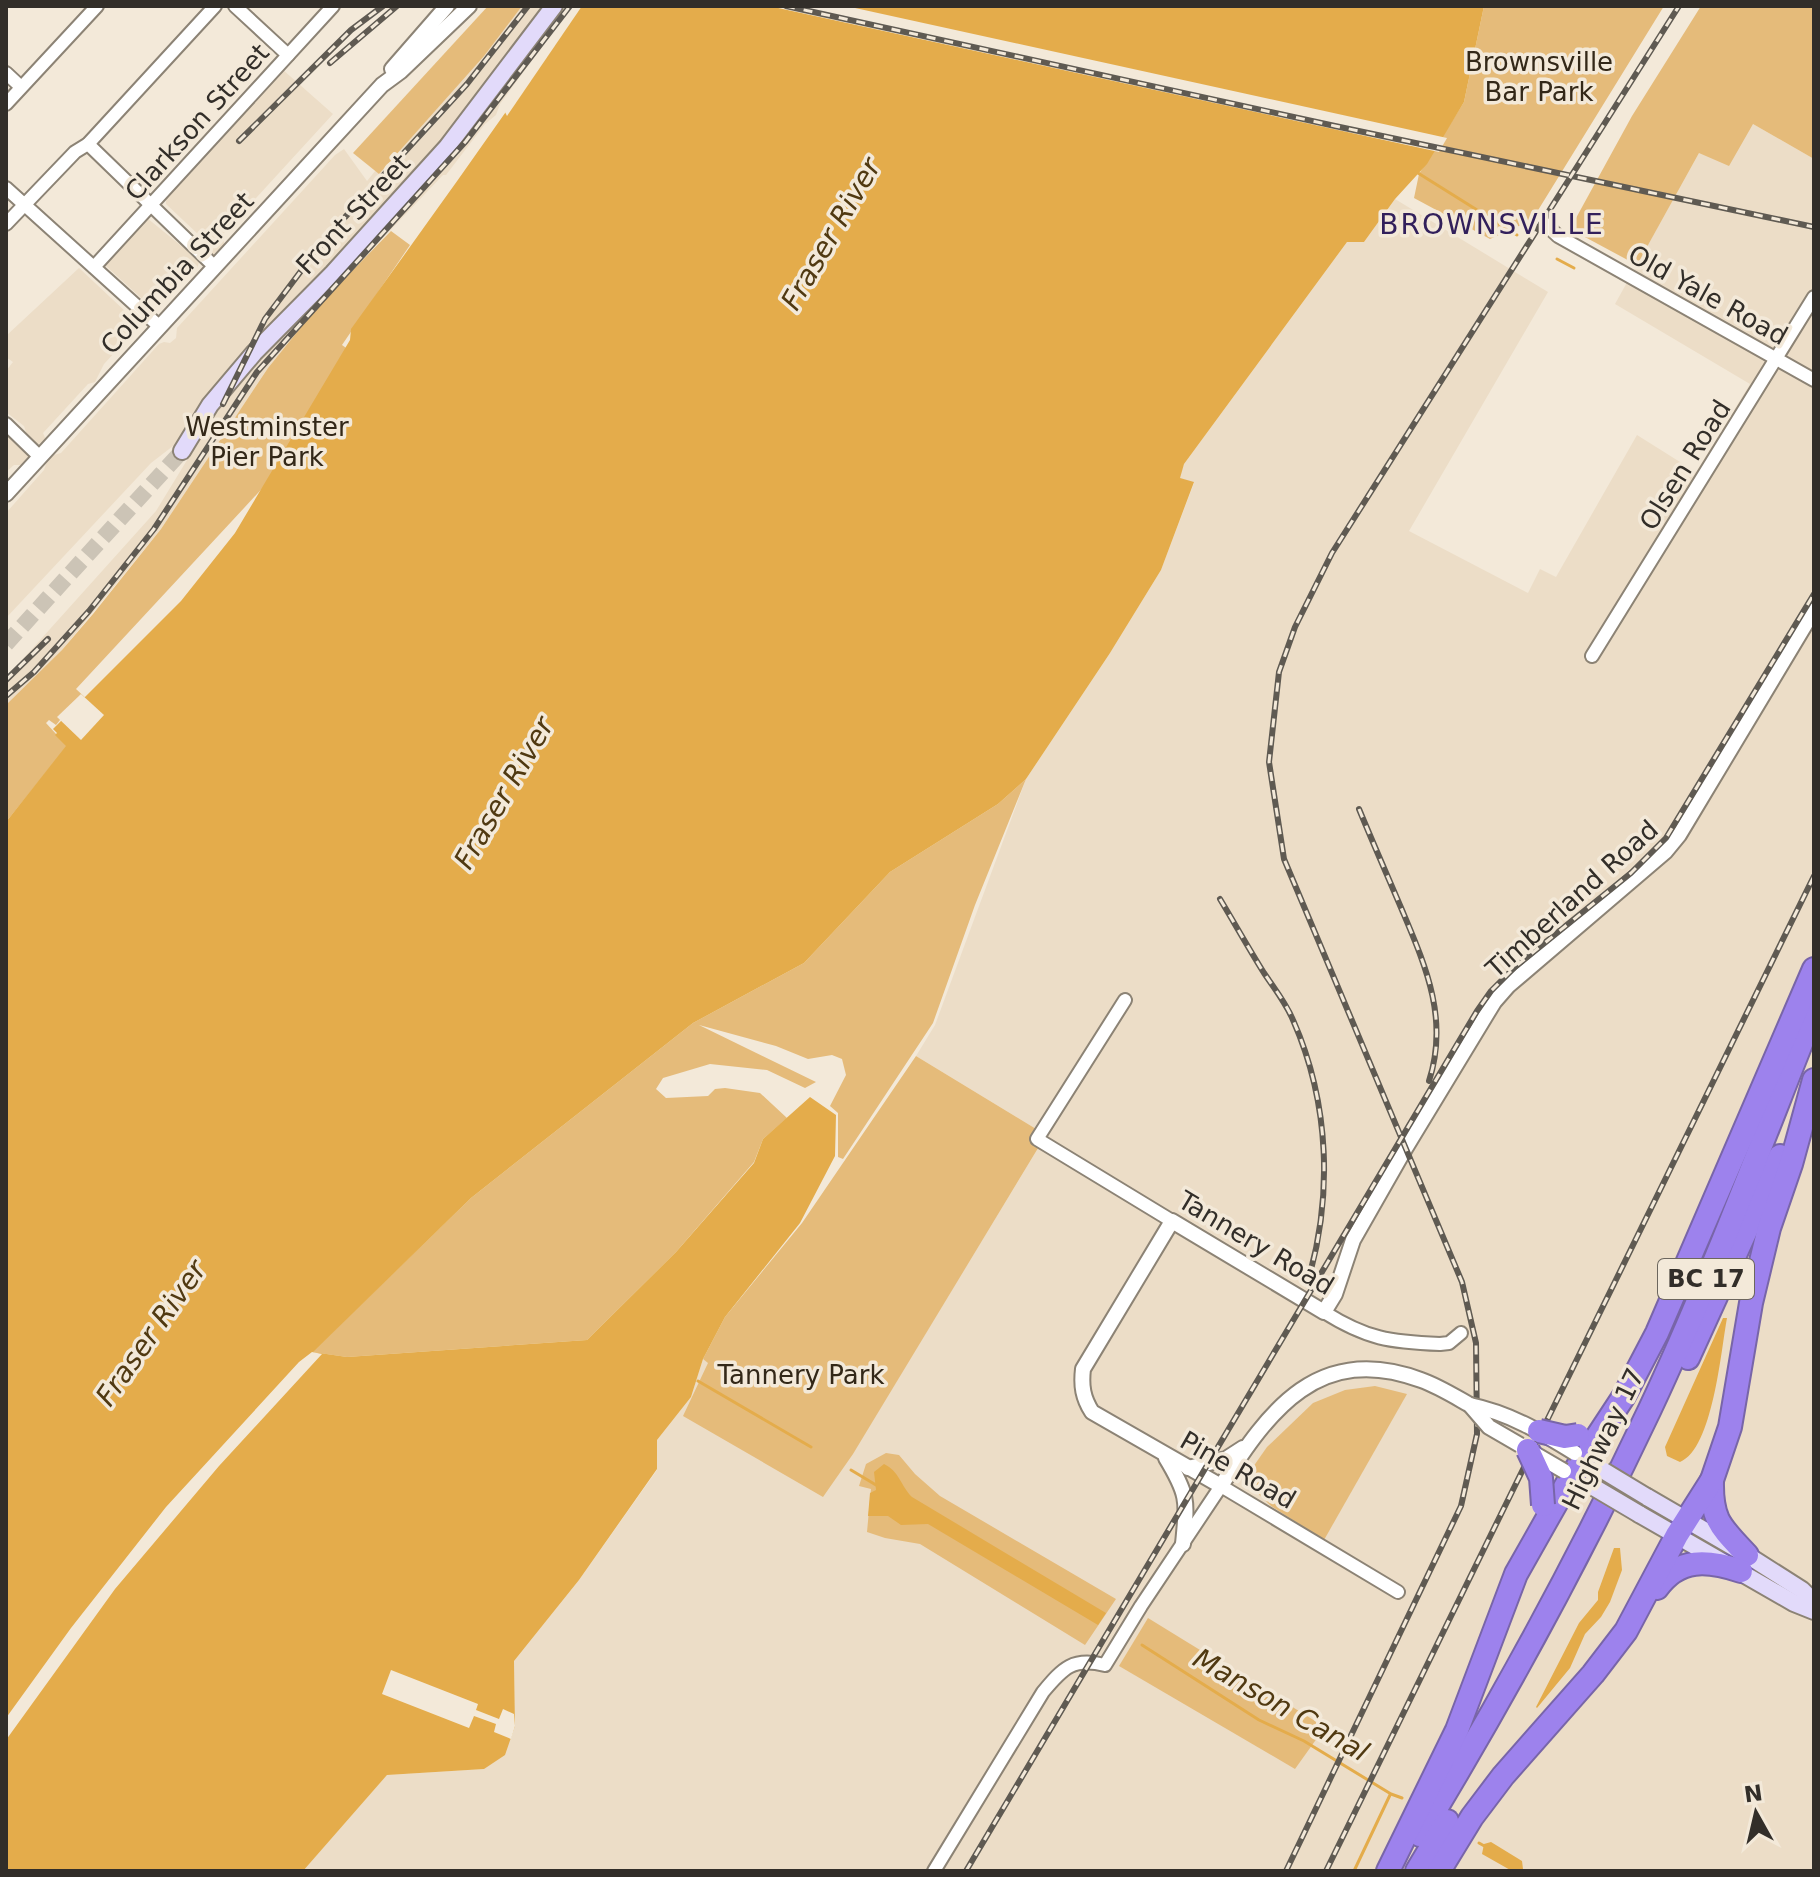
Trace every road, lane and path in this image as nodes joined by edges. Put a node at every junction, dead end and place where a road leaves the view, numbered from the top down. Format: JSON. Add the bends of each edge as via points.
{"nodes":[{"id":1,"x":97,"y":6,"type":"edge"},
{"id":2,"x":215,"y":6,"type":"edge"},
{"id":3,"x":235,"y":6,"type":"edge"},
{"id":4,"x":333,"y":6,"type":"edge"},
{"id":5,"x":447,"y":6,"type":"edge"},
{"id":6,"x":469,"y":6,"type":"edge"},
{"id":7,"x":554,"y":6,"type":"edge"},
{"id":8,"x":288,"y":55,"type":"junction"},
{"id":9,"x":6,"y":73,"type":"edge"},
{"id":10,"x":382,"y":85,"type":"junction"},
{"id":11,"x":21,"y":87,"type":"junction"},
{"id":12,"x":6,"y":104,"type":"edge"},
{"id":13,"x":88,"y":144,"type":"junction"},
{"id":14,"x":6,"y":188,"type":"edge"},
{"id":15,"x":24,"y":204,"type":"junction"},
{"id":16,"x":153,"y":205,"type":"junction"},
{"id":17,"x":1542,"y":221,"type":"dead end"},
{"id":18,"x":6,"y":224,"type":"edge"},
{"id":19,"x":94,"y":267,"type":"junction"},
{"id":20,"x":215,"y":267,"type":"junction"},
{"id":21,"x":1814,"y":297,"type":"edge"},
{"id":22,"x":160,"y":327,"type":"junction"},
{"id":23,"x":1777,"y":359,"type":"junction"},
{"id":24,"x":1814,"y":380,"type":"edge"},
{"id":25,"x":6,"y":424,"type":"edge"},
{"id":26,"x":182,"y":451,"type":"tunnel mouth"},
{"id":27,"x":40,"y":457,"type":"junction"},
{"id":28,"x":6,"y":494,"type":"edge"},
{"id":29,"x":1814,"y":610,"type":"edge"},
{"id":30,"x":1592,"y":656,"type":"dead end"},
{"id":31,"x":1814,"y":969,"type":"edge"},
{"id":32,"x":1125,"y":1000,"type":"dead end"},
{"id":33,"x":1814,"y":1011,"type":"edge"},
{"id":34,"x":1814,"y":1079,"type":"edge"},
{"id":35,"x":1172,"y":1221,"type":"junction"},
{"id":36,"x":1324,"y":1312,"type":"junction"},
{"id":37,"x":1461,"y":1333,"type":"dead end"},
{"id":38,"x":1624,"y":1396,"type":"junction"},
{"id":39,"x":1470,"y":1405,"type":"junction"},
{"id":40,"x":1534,"y":1441,"type":"junction"},
{"id":41,"x":1248,"y":1443,"type":"junction"},
{"id":42,"x":1164,"y":1454,"type":"junction"},
{"id":43,"x":1574,"y":1464,"type":"junction"},
{"id":44,"x":1188,"y":1468,"type":"junction"},
{"id":45,"x":1712,"y":1480,"type":"junction"},
{"id":46,"x":1221,"y":1486,"type":"junction"},
{"id":47,"x":1542,"y":1516,"type":"junction"},
{"id":48,"x":1682,"y":1527,"type":"junction"},
{"id":49,"x":1183,"y":1544,"type":"junction"},
{"id":50,"x":1744,"y":1563,"type":"junction"},
{"id":51,"x":1398,"y":1592,"type":"dead end"},
{"id":52,"x":1810,"y":1595,"type":"edge"},
{"id":53,"x":1814,"y":1611,"type":"edge"},
{"id":54,"x":1637,"y":1612,"type":"junction"},
{"id":55,"x":934,"y":1871,"type":"edge"},
{"id":56,"x":1388,"y":1871,"type":"edge"},
{"id":57,"x":1399,"y":1871,"type":"edge"},
{"id":58,"x":1417,"y":1871,"type":"edge"},
{"id":59,"x":1439,"y":1871,"type":"edge"}],
"edges":[{"from":1,"to":11,"type":"street"},
{"from":2,"to":13,"type":"street"},
{"from":3,"to":8,"type":"street"},
{"from":4,"to":8,"type":"street","name":"Clarkson Street"},
{"from":5,"to":10,"type":"street","name":"Columbia Street"},
{"from":6,"to":10,"type":"street","name":"Columbia Street"},
{"from":7,"to":26,"type":"main road","name":"Front Street","via":[[468,123],[254,353],[210,405]]},
{"from":8,"to":16,"type":"street","name":"Clarkson Street"},
{"from":9,"to":11,"type":"street"},
{"from":10,"to":20,"type":"street","name":"Columbia Street"},
{"from":11,"to":12,"type":"street"},
{"from":13,"to":15,"type":"street"},
{"from":13,"to":16,"type":"street"},
{"from":14,"to":15,"type":"street"},
{"from":15,"to":18,"type":"street"},
{"from":15,"to":19,"type":"street"},
{"from":16,"to":19,"type":"street","name":"Clarkson Street"},
{"from":16,"to":20,"type":"street"},
{"from":17,"to":23,"type":"street","name":"Old Yale Road","via":[[1558,236]]},
{"from":19,"to":22,"type":"street"},
{"from":20,"to":22,"type":"street","name":"Columbia Street"},
{"from":21,"to":23,"type":"street","name":"Olsen Road"},
{"from":22,"to":27,"type":"street","name":"Columbia Street"},
{"from":23,"to":24,"type":"street","name":"Old Yale Road"},
{"from":23,"to":30,"type":"street","name":"Olsen Road"},
{"from":25,"to":27,"type":"street"},
{"from":27,"to":28,"type":"street","name":"Columbia Street"},
{"from":29,"to":36,"type":"street","name":"Timberland Road","via":[[1679,835],[1494,1002],[1353,1240]]},
{"from":31,"to":38,"type":"highway","via":[[1679,1285]]},
{"from":32,"to":35,"type":"street","name":"Tannery Road","via":[[1037,1139]]},
{"from":33,"to":57,"type":"highway","name":"Highway 17","number":"BC 17","via":[[1651,1407],[1531,1646]]},
{"from":34,"to":45,"type":"highway","via":[[1769,1228],[1730,1427]]},
{"from":34,"to":58,"type":"highway","name":"Highway 17","number":"BC 17","via":[[1598,1547],[1515,1704]]},
{"from":35,"to":36,"type":"street","name":"Tannery Road"},
{"from":35,"to":42,"type":"street","name":"Pine Road","via":[[1083,1369],[1082,1391],[1092,1412]]},
{"from":36,"to":37,"type":"street","name":"Tannery Road","via":[[1374,1338],[1440,1344]]},
{"from":38,"to":40,"type":"highway","bridge":true,"via":[[1587,1433]]},
{"from":38,"to":43,"type":"highway"},
{"from":39,"to":40,"type":"street","bridge":true,"via":[[1496,1410]]},
{"from":39,"to":40,"type":"street","bridge":true,"via":[[1489,1427]]},
{"from":39,"to":41,"type":"street","via":[[1398,1373],[1348,1371],[1301,1389]]},
{"from":40,"to":43,"type":"street","bridge":true},
{"from":40,"to":43,"type":"street","bridge":true},
{"from":40,"to":47,"type":"highway","bridge":true},
{"from":41,"to":44,"type":"street","via":[[1226,1459]]},
{"from":41,"to":46,"type":"street"},
{"from":42,"to":44,"type":"street","name":"Pine Road"},
{"from":42,"to":49,"type":"street","via":[[1187,1501]]},
{"from":43,"to":47,"type":"highway"},
{"from":43,"to":48,"type":"main road","bridge":true,"via":[[1604,1471]]},
{"from":43,"to":48,"type":"main road","bridge":true,"via":[[1595,1488],[1639,1514]]},
{"from":44,"to":46,"type":"street","name":"Pine Road"},
{"from":45,"to":48,"type":"highway"},
{"from":45,"to":50,"type":"highway","via":[[1716,1519]]},
{"from":46,"to":49,"type":"street"},
{"from":46,"to":51,"type":"street","name":"Pine Road"},
{"from":47,"to":56,"type":"highway","via":[[1457,1730]]},
{"from":48,"to":50,"type":"main road"},
{"from":48,"to":54,"type":"highway"},
{"from":49,"to":55,"type":"street","via":[[1105,1665],[1084,1661],[1060,1673],[1043,1692]]},
{"from":50,"to":52,"type":"main road"},
{"from":50,"to":53,"type":"main road","via":[[1794,1603]]},
{"from":50,"to":54,"type":"highway","via":[[1684,1565],[1663,1579]]},
{"from":54,"to":59,"type":"highway","via":[[1593,1674],[1503,1776]]}]}
